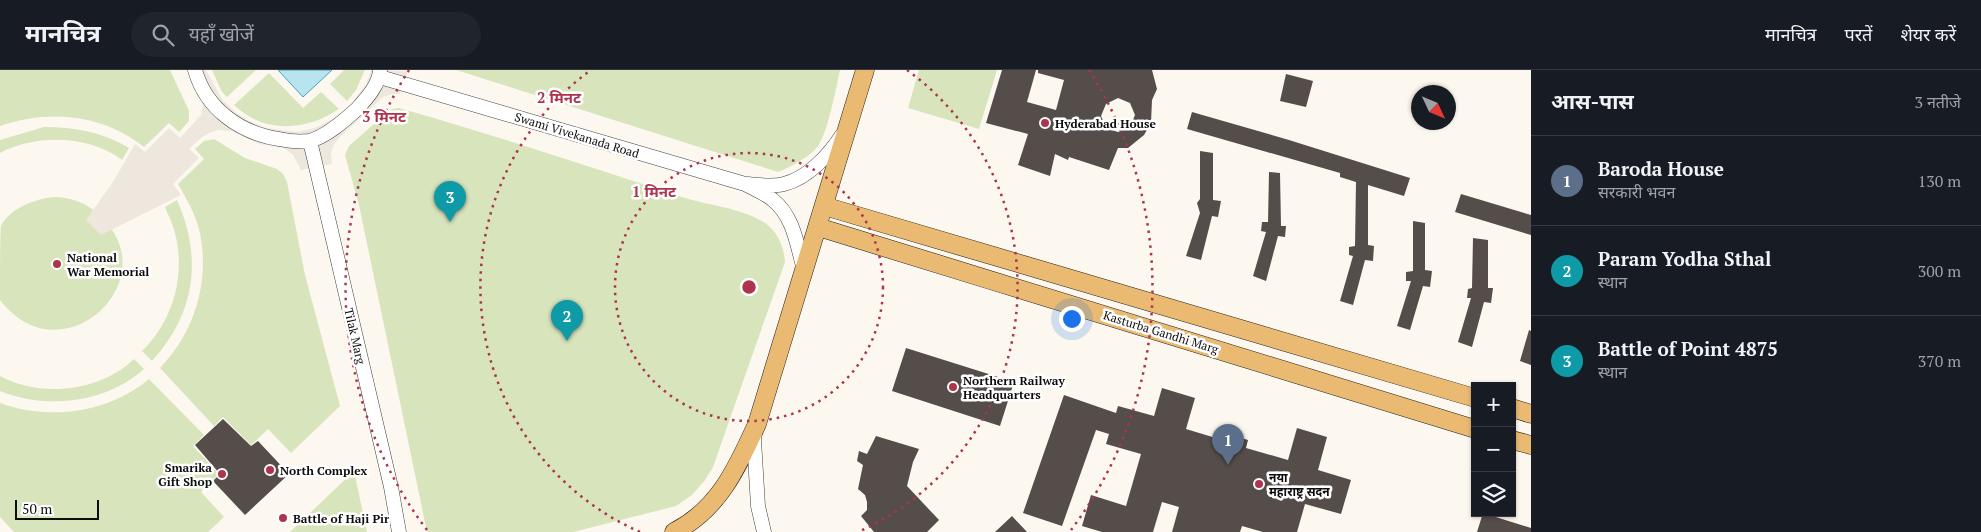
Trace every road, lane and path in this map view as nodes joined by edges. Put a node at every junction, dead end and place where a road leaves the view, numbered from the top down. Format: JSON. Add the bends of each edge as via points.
{"nodes":[{"id":1,"x":195,"y":70,"type":"edge"},
{"id":2,"x":864,"y":70,"type":"edge"},
{"id":3,"x":380,"y":73,"type":"edge"},
{"id":4,"x":848,"y":127,"type":"junction"},
{"id":5,"x":310,"y":140,"type":"junction"},
{"id":6,"x":745,"y":184,"type":"junction"},
{"id":7,"x":824,"y":206,"type":"junction"},
{"id":8,"x":818,"y":227,"type":"junction"},
{"id":9,"x":804,"y":270,"type":"junction"},
{"id":10,"x":1471,"y":397,"type":"edge"},
{"id":11,"x":1516,"y":409,"type":"edge"},
{"id":12,"x":1531,"y":414,"type":"edge"},
{"id":13,"x":757,"y":424,"type":"junction"},
{"id":14,"x":1472,"y":427,"type":"edge"},
{"id":15,"x":1516,"y":441,"type":"edge"},
{"id":16,"x":1531,"y":445,"type":"edge"},
{"id":17,"x":398,"y":532,"type":"edge"},
{"id":18,"x":674,"y":532,"type":"edge"},
{"id":19,"x":764,"y":532,"type":"edge"}],
"edges":[{"from":1,"to":5,"type":"street","via":[[219,112],[237,126],[270,138]]},
{"from":2,"to":4,"type":"main road"},
{"from":3,"to":5,"type":"street","via":[[368,97],[352,114],[336,128]]},
{"from":3,"to":6,"type":"street","name":"Swami Vivekanada Road"},
{"from":4,"to":6,"type":"street","via":[[834,147],[802,177],[783,185]]},
{"from":4,"to":7,"type":"main road"},
{"from":5,"to":17,"type":"street","name":"Tilak Marg","via":[[391,487]]},
{"from":6,"to":9,"type":"street","via":[[772,198],[784,210],[794,229]]},
{"from":7,"to":8,"type":"main road"},
{"from":7,"to":10,"type":"main road","name":"Kasturba Gandhi Marg"},
{"from":8,"to":9,"type":"main road"},
{"from":8,"to":14,"type":"main road","name":"Kasturba Gandhi Marg"},
{"from":9,"to":13,"type":"main road"},
{"from":11,"to":12,"type":"main road"},
{"from":13,"to":18,"type":"main road","via":[[733,475],[718,496],[689,524]]},
{"from":13,"to":19,"type":"street","via":[[754,440],[758,506]]},
{"from":15,"to":16,"type":"main road"}]}
